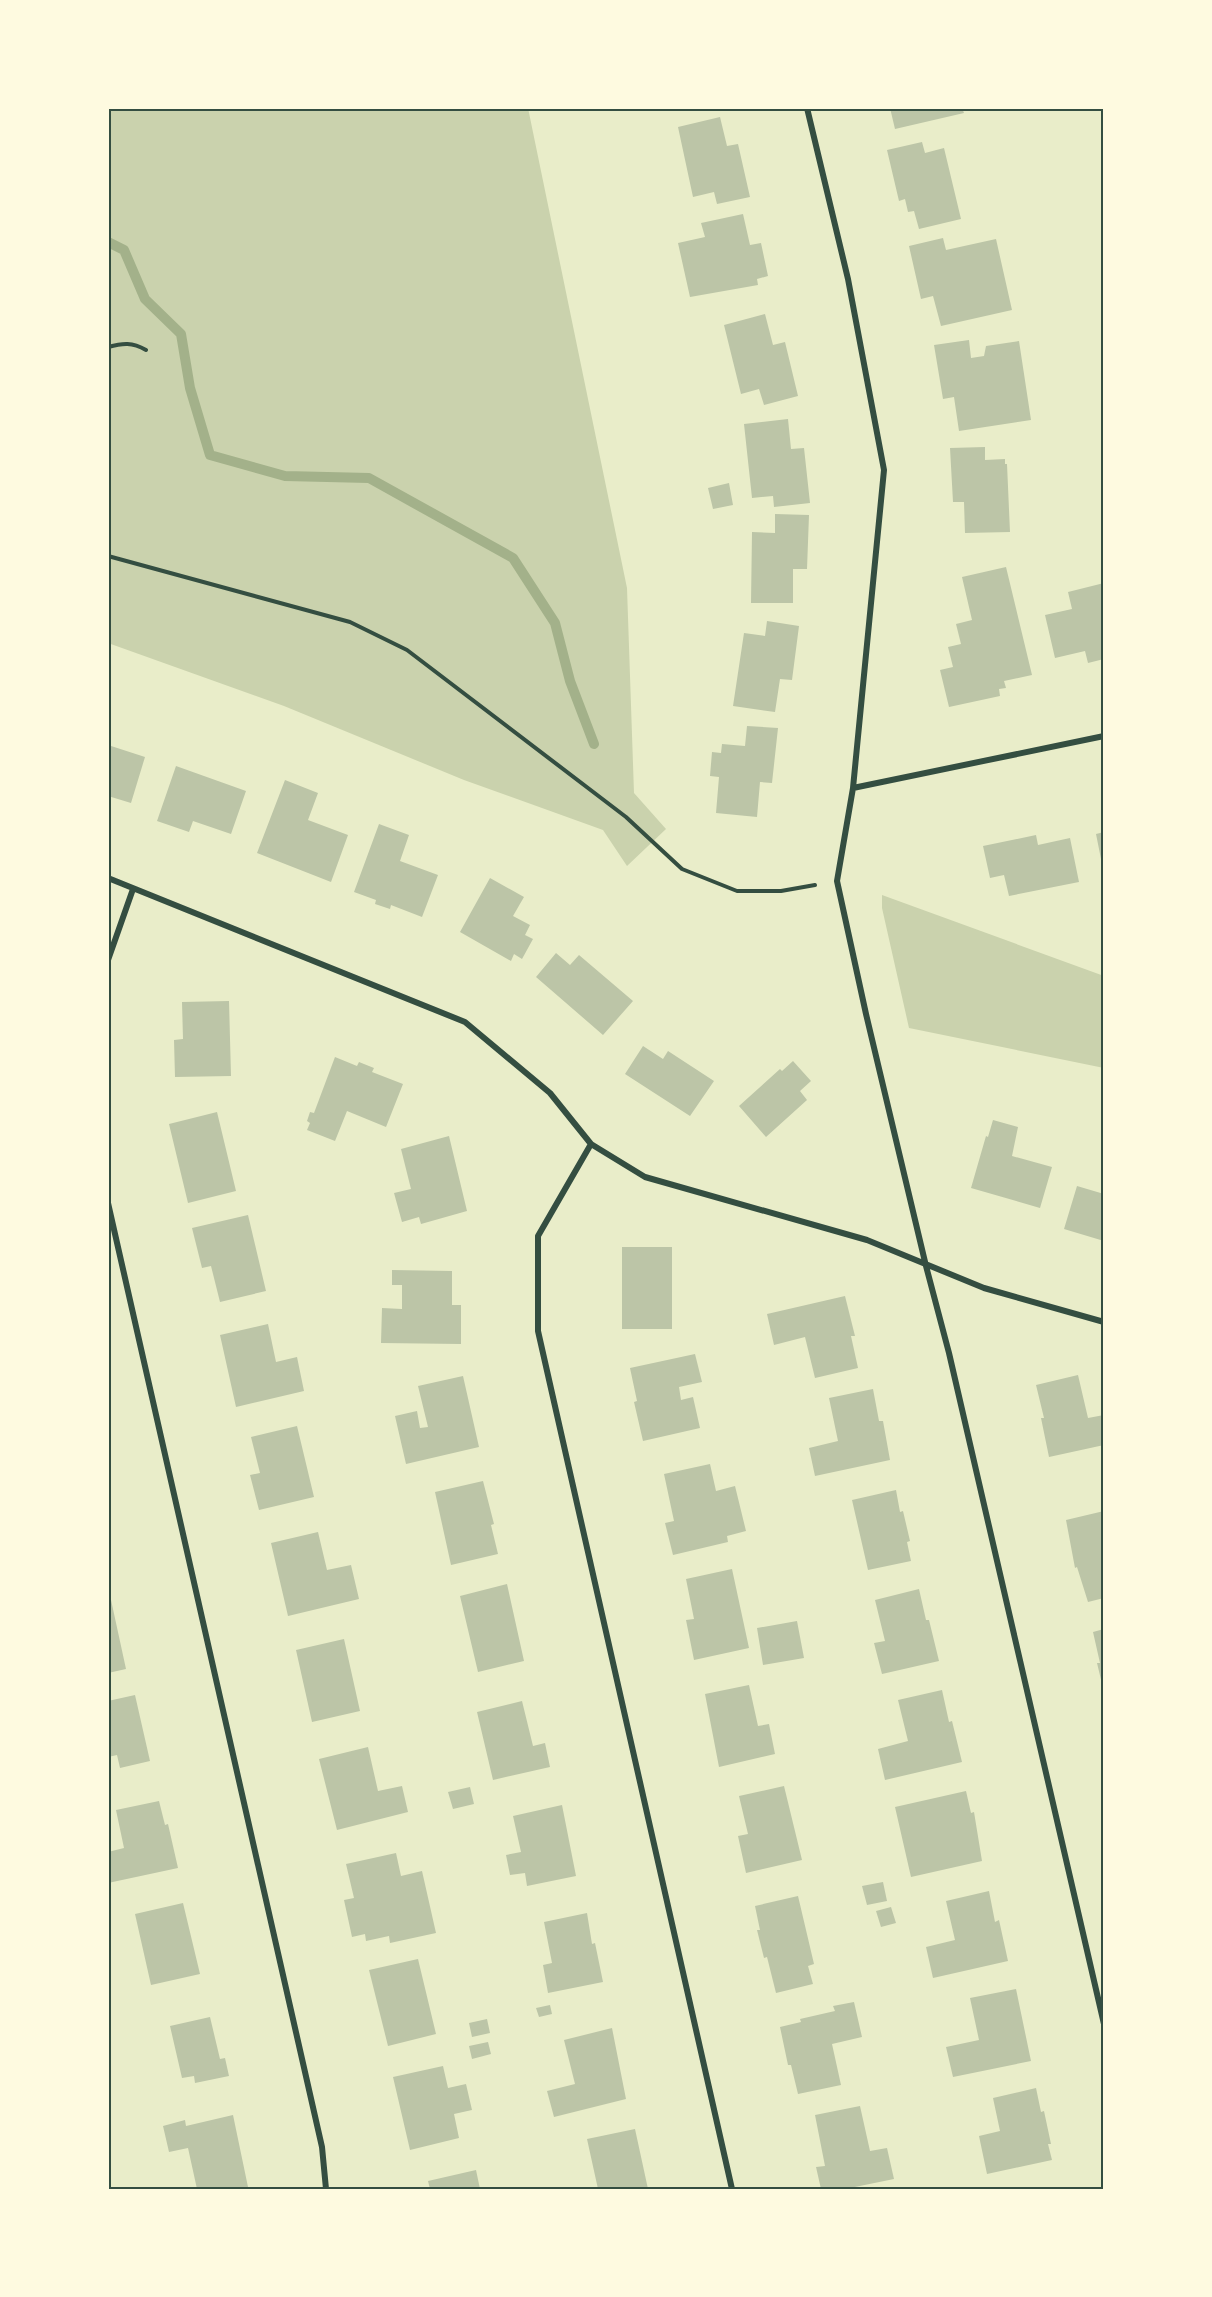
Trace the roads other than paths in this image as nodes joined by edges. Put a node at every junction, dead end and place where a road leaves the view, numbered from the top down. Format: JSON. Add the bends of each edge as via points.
{"nodes":[{"id":1,"x":807,"y":108,"type":"edge"},
{"id":2,"x":1104,"y":736,"type":"edge"},
{"id":3,"x":853,"y":788,"type":"junction"},
{"id":4,"x":108,"y":878,"type":"edge"},
{"id":5,"x":133,"y":889,"type":"junction"},
{"id":6,"x":108,"y":960,"type":"edge"},
{"id":7,"x":591,"y":1144,"type":"junction"},
{"id":8,"x":108,"y":1203,"type":"edge"},
{"id":9,"x":926,"y":1266,"type":"junction"},
{"id":10,"x":1104,"y":1322,"type":"edge"},
{"id":11,"x":1104,"y":2024,"type":"edge"},
{"id":12,"x":326,"y":2189,"type":"edge"},
{"id":13,"x":732,"y":2189,"type":"edge"}],
"edges":[{"from":1,"to":3,"type":"street","via":[[848,279],[884,470]]},
{"from":2,"to":3,"type":"street"},
{"from":3,"to":9,"type":"street","via":[[837,881]]},
{"from":4,"to":5,"type":"street"},
{"from":5,"to":6,"type":"street"},
{"from":5,"to":7,"type":"street","via":[[465,1023],[550,1093]]},
{"from":7,"to":9,"type":"street","via":[[645,1178],[867,1240]]},
{"from":7,"to":13,"type":"street","via":[[538,1236],[538,1331]]},
{"from":8,"to":12,"type":"street","via":[[322,2147]]},
{"from":9,"to":10,"type":"street","via":[[984,1288]]},
{"from":9,"to":11,"type":"street"}]}
